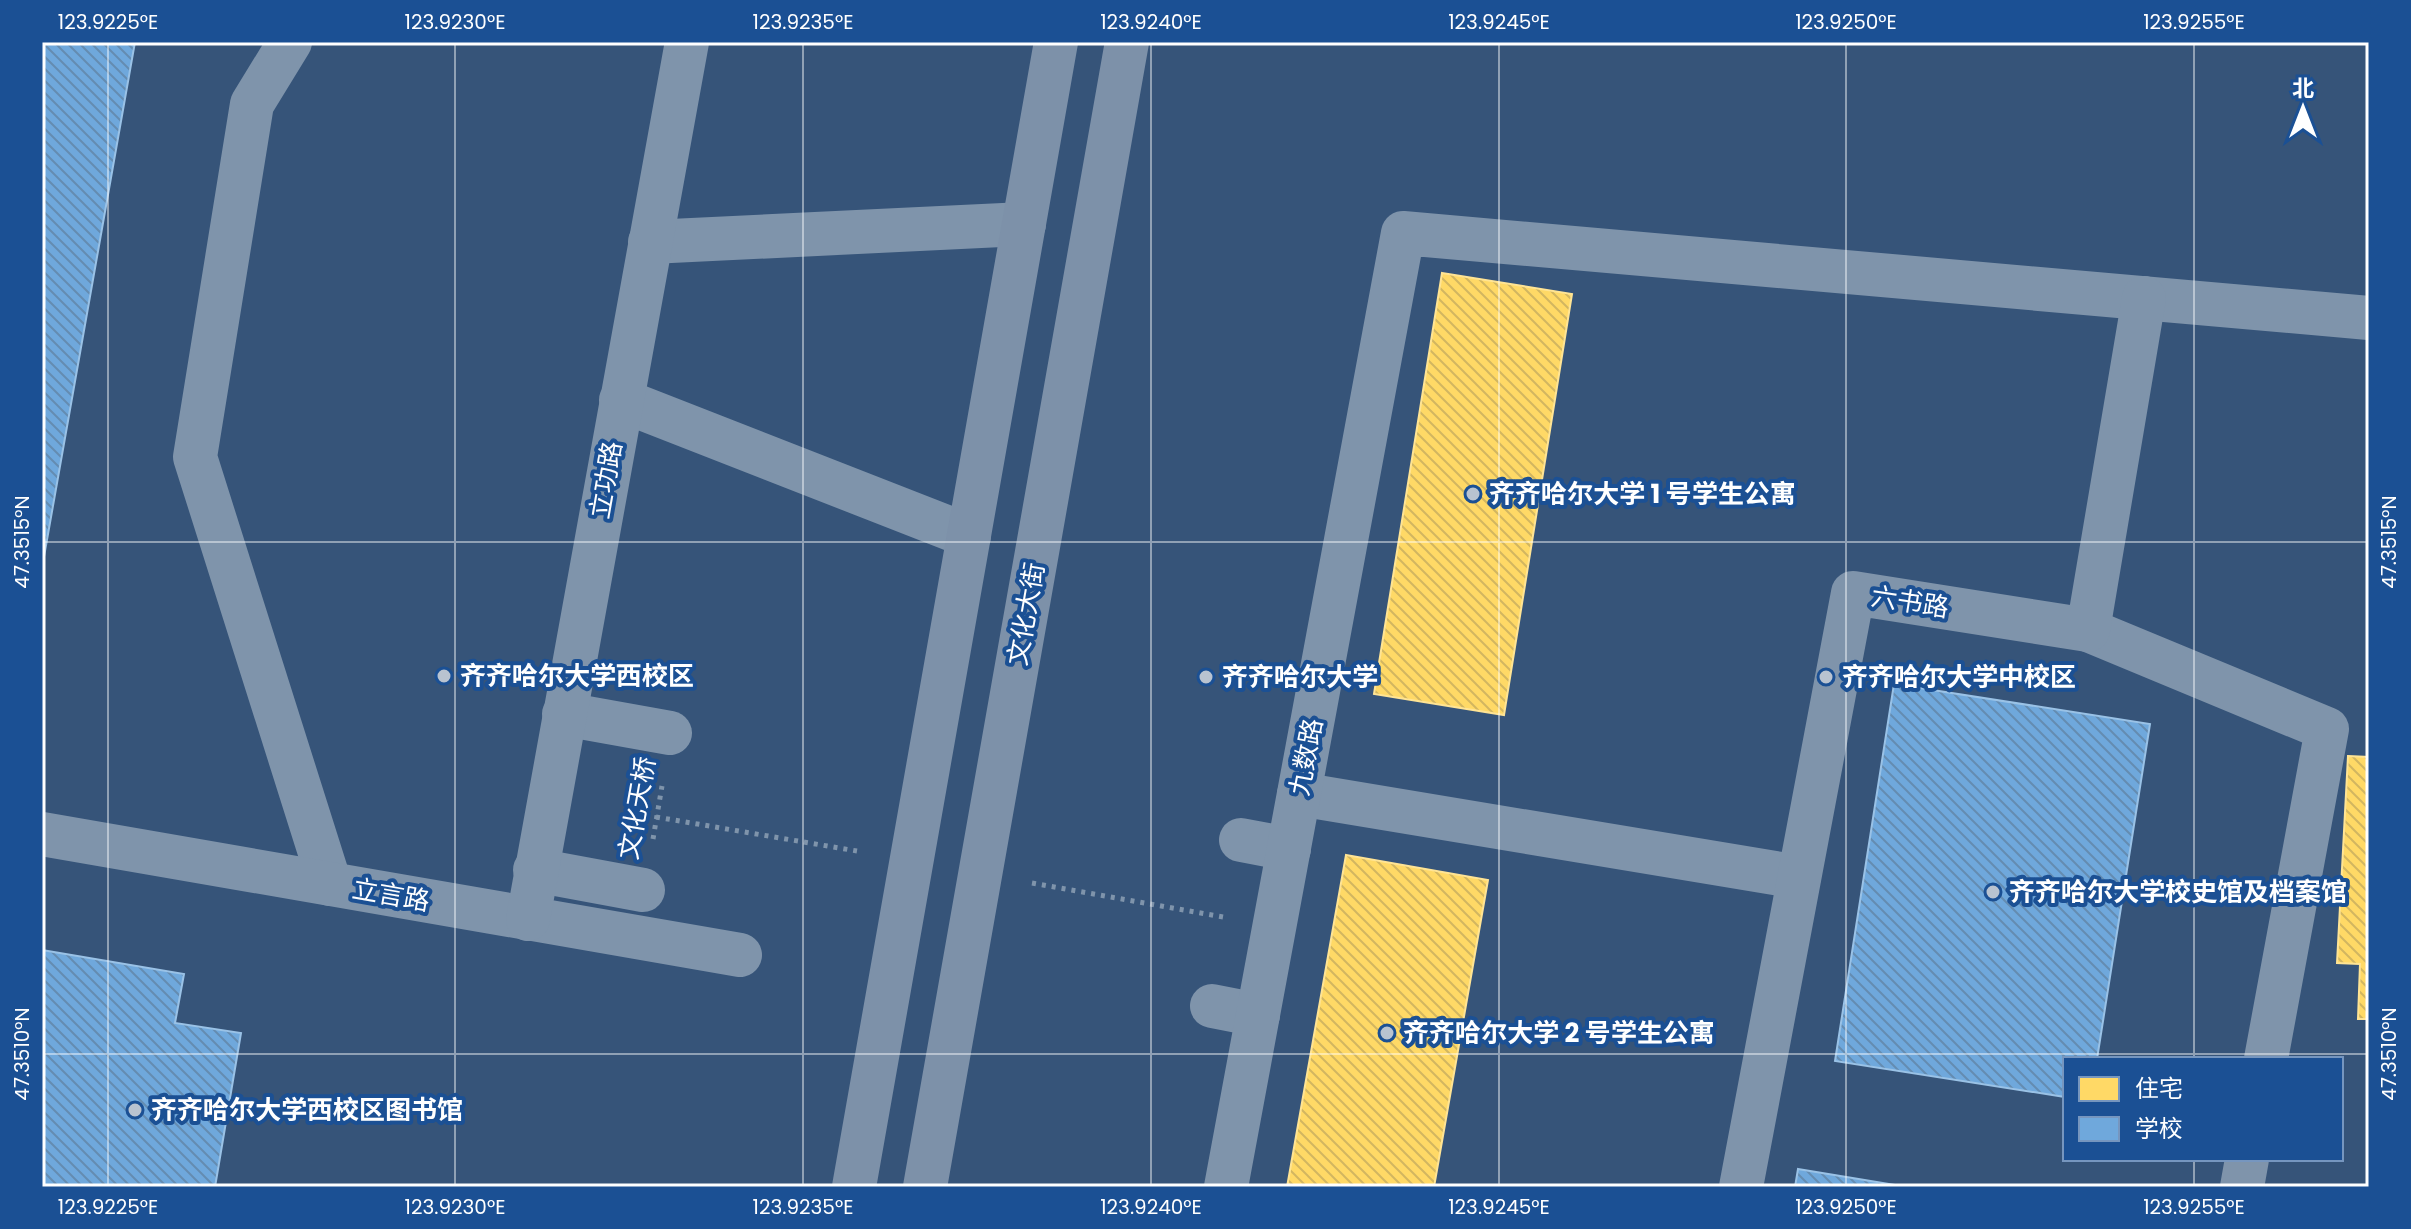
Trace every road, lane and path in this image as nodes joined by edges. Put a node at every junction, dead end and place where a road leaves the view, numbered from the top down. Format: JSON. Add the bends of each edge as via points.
{"nodes":[{"id":1,"x":290,"y":42,"type":"edge"},
{"id":2,"x":687,"y":42,"type":"edge"},
{"id":3,"x":1056,"y":42,"type":"edge"},
{"id":4,"x":1127,"y":42,"type":"edge"},
{"id":5,"x":1024,"y":224,"type":"junction"},
{"id":6,"x":650,"y":242,"type":"junction"},
{"id":7,"x":2144,"y":298,"type":"junction"},
{"id":8,"x":2369,"y":318,"type":"edge"},
{"id":9,"x":621,"y":400,"type":"junction"},
{"id":10,"x":969,"y":536,"type":"junction"},
{"id":11,"x":2088,"y":630,"type":"junction"},
{"id":12,"x":564,"y":714,"type":"junction"},
{"id":13,"x":670,"y":733,"type":"joint"},
{"id":14,"x":1299,"y":794,"type":"junction"},
{"id":15,"x":656,"y":817,"type":"junction"},
{"id":16,"x":745,"y":832,"type":"dead end"},
{"id":17,"x":42,"y":834,"type":"edge"},
{"id":18,"x":1241,"y":840,"type":"dead end"},
{"id":19,"x":1289,"y":849,"type":"junction"},
{"id":20,"x":535,"y":870,"type":"junction"},
{"id":21,"x":1799,"y":877,"type":"junction"},
{"id":22,"x":330,"y":884,"type":"junction"},
{"id":23,"x":643,"y":890,"type":"joint"},
{"id":24,"x":1124,"y":899,"type":"dead end"},
{"id":25,"x":1227,"y":918,"type":"dead end"},
{"id":26,"x":528,"y":919,"type":"junction"},
{"id":27,"x":740,"y":955,"type":"dead end"},
{"id":28,"x":1212,"y":1006,"type":"dead end"},
{"id":29,"x":1258,"y":1015,"type":"junction"},
{"id":30,"x":2266,"y":1057,"type":"edge"},
{"id":31,"x":2247,"y":1161,"type":"edge"},
{"id":32,"x":854,"y":1187,"type":"edge"},
{"id":33,"x":925,"y":1187,"type":"edge"},
{"id":34,"x":1226,"y":1187,"type":"edge"},
{"id":35,"x":1741,"y":1187,"type":"edge"},
{"id":36,"x":2242,"y":1187,"type":"edge"}],
"edges":[{"from":1,"to":22,"type":"street","via":[[252,104],[195,457]]},
{"from":2,"to":6,"type":"street","name":"立功路"},
{"from":3,"to":5,"type":"main road"},
{"from":4,"to":33,"type":"main road","name":"文化大街"},
{"from":5,"to":6,"type":"street"},
{"from":5,"to":10,"type":"main road"},
{"from":6,"to":9,"type":"street","name":"立功路"},
{"from":7,"to":8,"type":"street"},
{"from":7,"to":11,"type":"street"},
{"from":7,"to":14,"type":"street","name":"九数路","via":[[1403,233]]},
{"from":9,"to":10,"type":"street"},
{"from":9,"to":12,"type":"street","name":"立功路"},
{"from":10,"to":32,"type":"main road"},
{"from":11,"to":21,"type":"street","name":"六书路","via":[[1853,593]]},
{"from":11,"to":30,"type":"street","via":[[2327,729]]},
{"from":12,"to":13,"type":"street"},
{"from":12,"to":20,"type":"street","name":"立功路"},
{"from":13,"to":15,"type":"path","name":"文化天桥"},
{"from":14,"to":19,"type":"street","name":"九数路"},
{"from":14,"to":21,"type":"street"},
{"from":15,"to":16,"type":"path"},
{"from":15,"to":23,"type":"path","name":"文化天桥"},
{"from":17,"to":22,"type":"street","name":"立言路"},
{"from":18,"to":19,"type":"street"},
{"from":19,"to":29,"type":"street","name":"九数路"},
{"from":20,"to":23,"type":"street"},
{"from":20,"to":26,"type":"street","name":"立功路"},
{"from":21,"to":35,"type":"street","name":"六书路"},
{"from":22,"to":26,"type":"street","name":"立言路"},
{"from":24,"to":25,"type":"path"},
{"from":26,"to":27,"type":"street","name":"立言路"},
{"from":28,"to":29,"type":"street"},
{"from":29,"to":34,"type":"street","name":"九数路"},
{"from":31,"to":36,"type":"street"}]}
